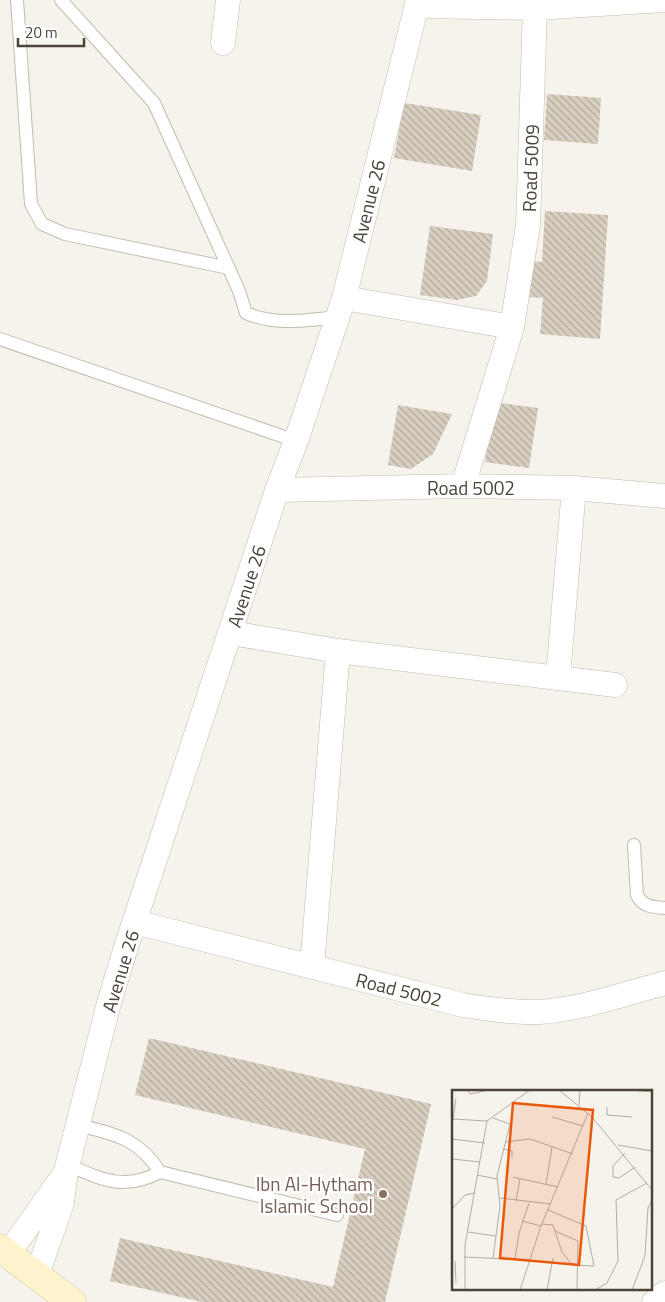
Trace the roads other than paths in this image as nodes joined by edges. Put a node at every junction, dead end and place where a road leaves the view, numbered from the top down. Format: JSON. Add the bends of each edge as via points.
{"nodes":[{"id":1,"x":17,"y":0,"type":"edge"},
{"id":2,"x":61,"y":0,"type":"edge"},
{"id":3,"x":228,"y":0,"type":"edge"},
{"id":4,"x":665,"y":0,"type":"edge"},
{"id":5,"x":418,"y":3,"type":"edge"},
{"id":6,"x":535,"y":8,"type":"junction"},
{"id":7,"x":223,"y":43,"type":"dead end"},
{"id":8,"x":229,"y":268,"type":"junction"},
{"id":9,"x":341,"y":308,"type":"junction"},
{"id":10,"x":512,"y":327,"type":"junction"},
{"id":11,"x":0,"y":339,"type":"edge"},
{"id":12,"x":296,"y":441,"type":"junction"},
{"id":13,"x":463,"y":486,"type":"junction"},
{"id":14,"x":574,"y":488,"type":"junction"},
{"id":15,"x":277,"y":490,"type":"junction"},
{"id":16,"x":665,"y":496,"type":"edge"},
{"id":17,"x":230,"y":633,"type":"junction"},
{"id":18,"x":338,"y":652,"type":"junction"},
{"id":19,"x":558,"y":678,"type":"junction"},
{"id":20,"x":615,"y":686,"type":"dead end"},
{"id":21,"x":634,"y":845,"type":"dead end"},
{"id":22,"x":665,"y":908,"type":"edge"},
{"id":23,"x":135,"y":922,"type":"junction"},
{"id":24,"x":312,"y":967,"type":"junction"},
{"id":25,"x":665,"y":983,"type":"edge"},
{"id":26,"x":78,"y":1125,"type":"junction"},
{"id":27,"x":67,"y":1168,"type":"junction"},
{"id":28,"x":160,"y":1172,"type":"junction"},
{"id":29,"x":337,"y":1216,"type":"dead end"},
{"id":30,"x":4,"y":1251,"type":"edge"},
{"id":31,"x":37,"y":1276,"type":"junction"},
{"id":32,"x":665,"y":1293,"type":"edge"},
{"id":33,"x":72,"y":1302,"type":"edge"},
{"id":34,"x":654,"y":1302,"type":"edge"}],
"edges":[{"from":1,"to":8,"type":"lane","via":[[31,204],[42,224],[65,234]]},
{"from":2,"to":8,"type":"lane","via":[[154,102]]},
{"from":3,"to":7,"type":"street"},
{"from":4,"to":6,"type":"street"},
{"from":5,"to":6,"type":"street"},
{"from":5,"to":9,"type":"street","name":"Avenue 26"},
{"from":6,"to":10,"type":"street","name":"Road 5009","via":[[528,225]]},
{"from":8,"to":9,"type":"lane","via":[[246,313],[261,319],[278,322]]},
{"from":9,"to":10,"type":"street"},
{"from":9,"to":12,"type":"street","name":"Avenue 26"},
{"from":10,"to":13,"type":"street","name":"Road 5009"},
{"from":11,"to":12,"type":"lane"},
{"from":12,"to":15,"type":"street","name":"Avenue 26"},
{"from":13,"to":14,"type":"street","name":"Road 5002"},
{"from":13,"to":15,"type":"street","name":"Road 5002"},
{"from":14,"to":16,"type":"street","name":"Road 5002"},
{"from":14,"to":19,"type":"street"},
{"from":15,"to":17,"type":"street","name":"Avenue 26"},
{"from":17,"to":18,"type":"street"},
{"from":17,"to":23,"type":"street","name":"Avenue 26"},
{"from":18,"to":19,"type":"street"},
{"from":18,"to":24,"type":"street"},
{"from":19,"to":20,"type":"street"},
{"from":21,"to":22,"type":"lane","via":[[637,895],[649,906]]},
{"from":23,"to":24,"type":"street","name":"Road 5002"},
{"from":23,"to":26,"type":"street","name":"Avenue 26","via":[[109,1003]]},
{"from":24,"to":25,"type":"street","name":"Road 5002","via":[[463,1006],[502,1011],[541,1012],[580,1006]]},
{"from":26,"to":27,"type":"street","name":"Avenue 26"},
{"from":26,"to":28,"type":"lane","via":[[128,1140],[141,1148]]},
{"from":27,"to":28,"type":"lane","via":[[120,1183],[134,1182]]},
{"from":27,"to":30,"type":"street","name":"Avenue 26"},
{"from":27,"to":31,"type":"street","name":"Avenue 26","via":[[62,1204]]},
{"from":28,"to":29,"type":"lane"},
{"from":30,"to":31,"type":"street"},
{"from":31,"to":33,"type":"street"},
{"from":32,"to":34,"type":"street"}]}
